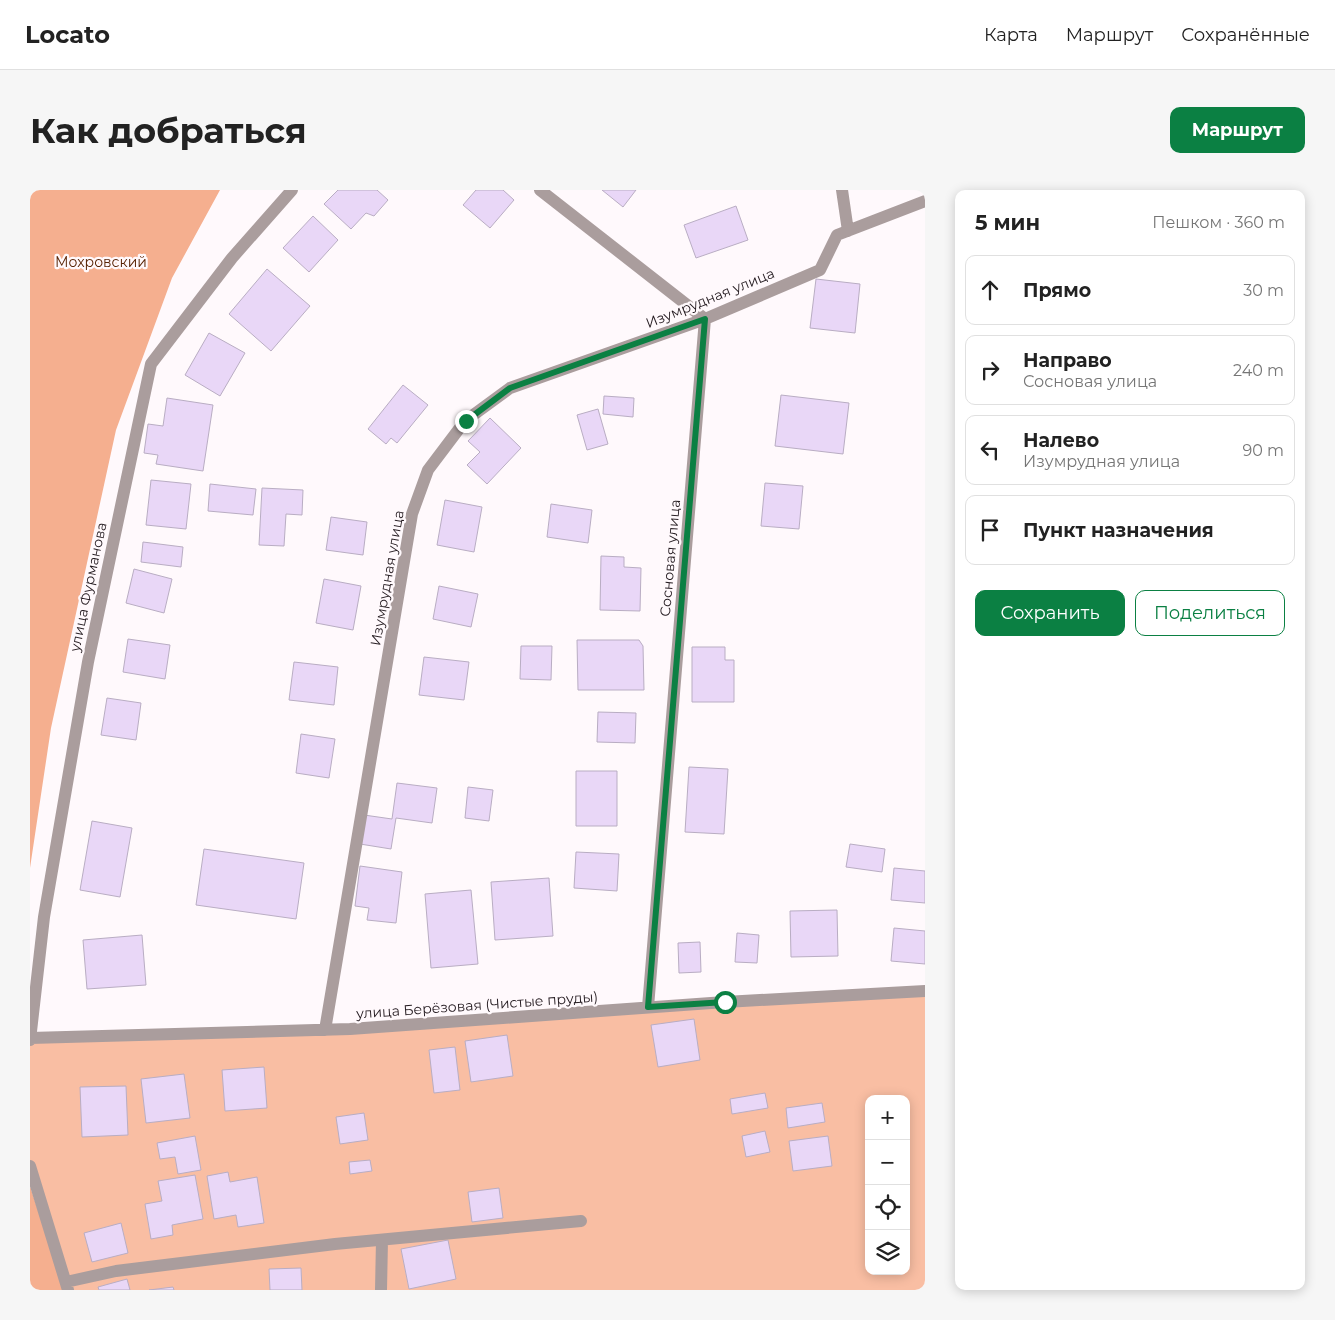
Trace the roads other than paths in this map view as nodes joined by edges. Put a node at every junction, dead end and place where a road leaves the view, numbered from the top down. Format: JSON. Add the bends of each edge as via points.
{"nodes":[{"id":1,"x":292,"y":190,"type":"edge"},
{"id":2,"x":540,"y":190,"type":"edge"},
{"id":3,"x":842,"y":190,"type":"edge"},
{"id":4,"x":925,"y":200,"type":"edge"},
{"id":5,"x":848,"y":231,"type":"junction"},
{"id":6,"x":705,"y":319,"type":"junction"},
{"id":7,"x":925,"y":991,"type":"edge"},
{"id":8,"x":648,"y":1007,"type":"junction"},
{"id":9,"x":325,"y":1030,"type":"junction"},
{"id":10,"x":30,"y":1039,"type":"edge"},
{"id":11,"x":30,"y":1166,"type":"edge"},
{"id":12,"x":581,"y":1221,"type":"dead end"},
{"id":13,"x":382,"y":1240,"type":"junction"},
{"id":14,"x":67,"y":1286,"type":"edge"},
{"id":15,"x":381,"y":1290,"type":"edge"}],
"edges":[{"from":1,"to":10,"type":"street","name":"улица Фурманова","via":[[232,258],[152,364],[88,662],[44,917]]},
{"from":2,"to":6,"type":"street"},
{"from":3,"to":5,"type":"street"},
{"from":4,"to":5,"type":"street","name":"Изумрудная улица"},
{"from":5,"to":6,"type":"street","name":"Изумрудная улица","via":[[837,235],[820,270]]},
{"from":6,"to":8,"type":"street","name":"Сосновая улица"},
{"from":6,"to":9,"type":"street","name":"Изумрудная улица","via":[[510,388],[466,421],[428,470],[412,514]]},
{"from":7,"to":8,"type":"street","name":"улица Берёзовая (Чистые пруды)"},
{"from":8,"to":9,"type":"street","name":"улица Берёзовая (Чистые пруды)"},
{"from":9,"to":10,"type":"street","name":"улица Берёзовая (Чистые пруды)"},
{"from":11,"to":14,"type":"street"},
{"from":12,"to":13,"type":"street"},
{"from":13,"to":14,"type":"street","via":[[116,1271]]},
{"from":13,"to":15,"type":"street"}]}
